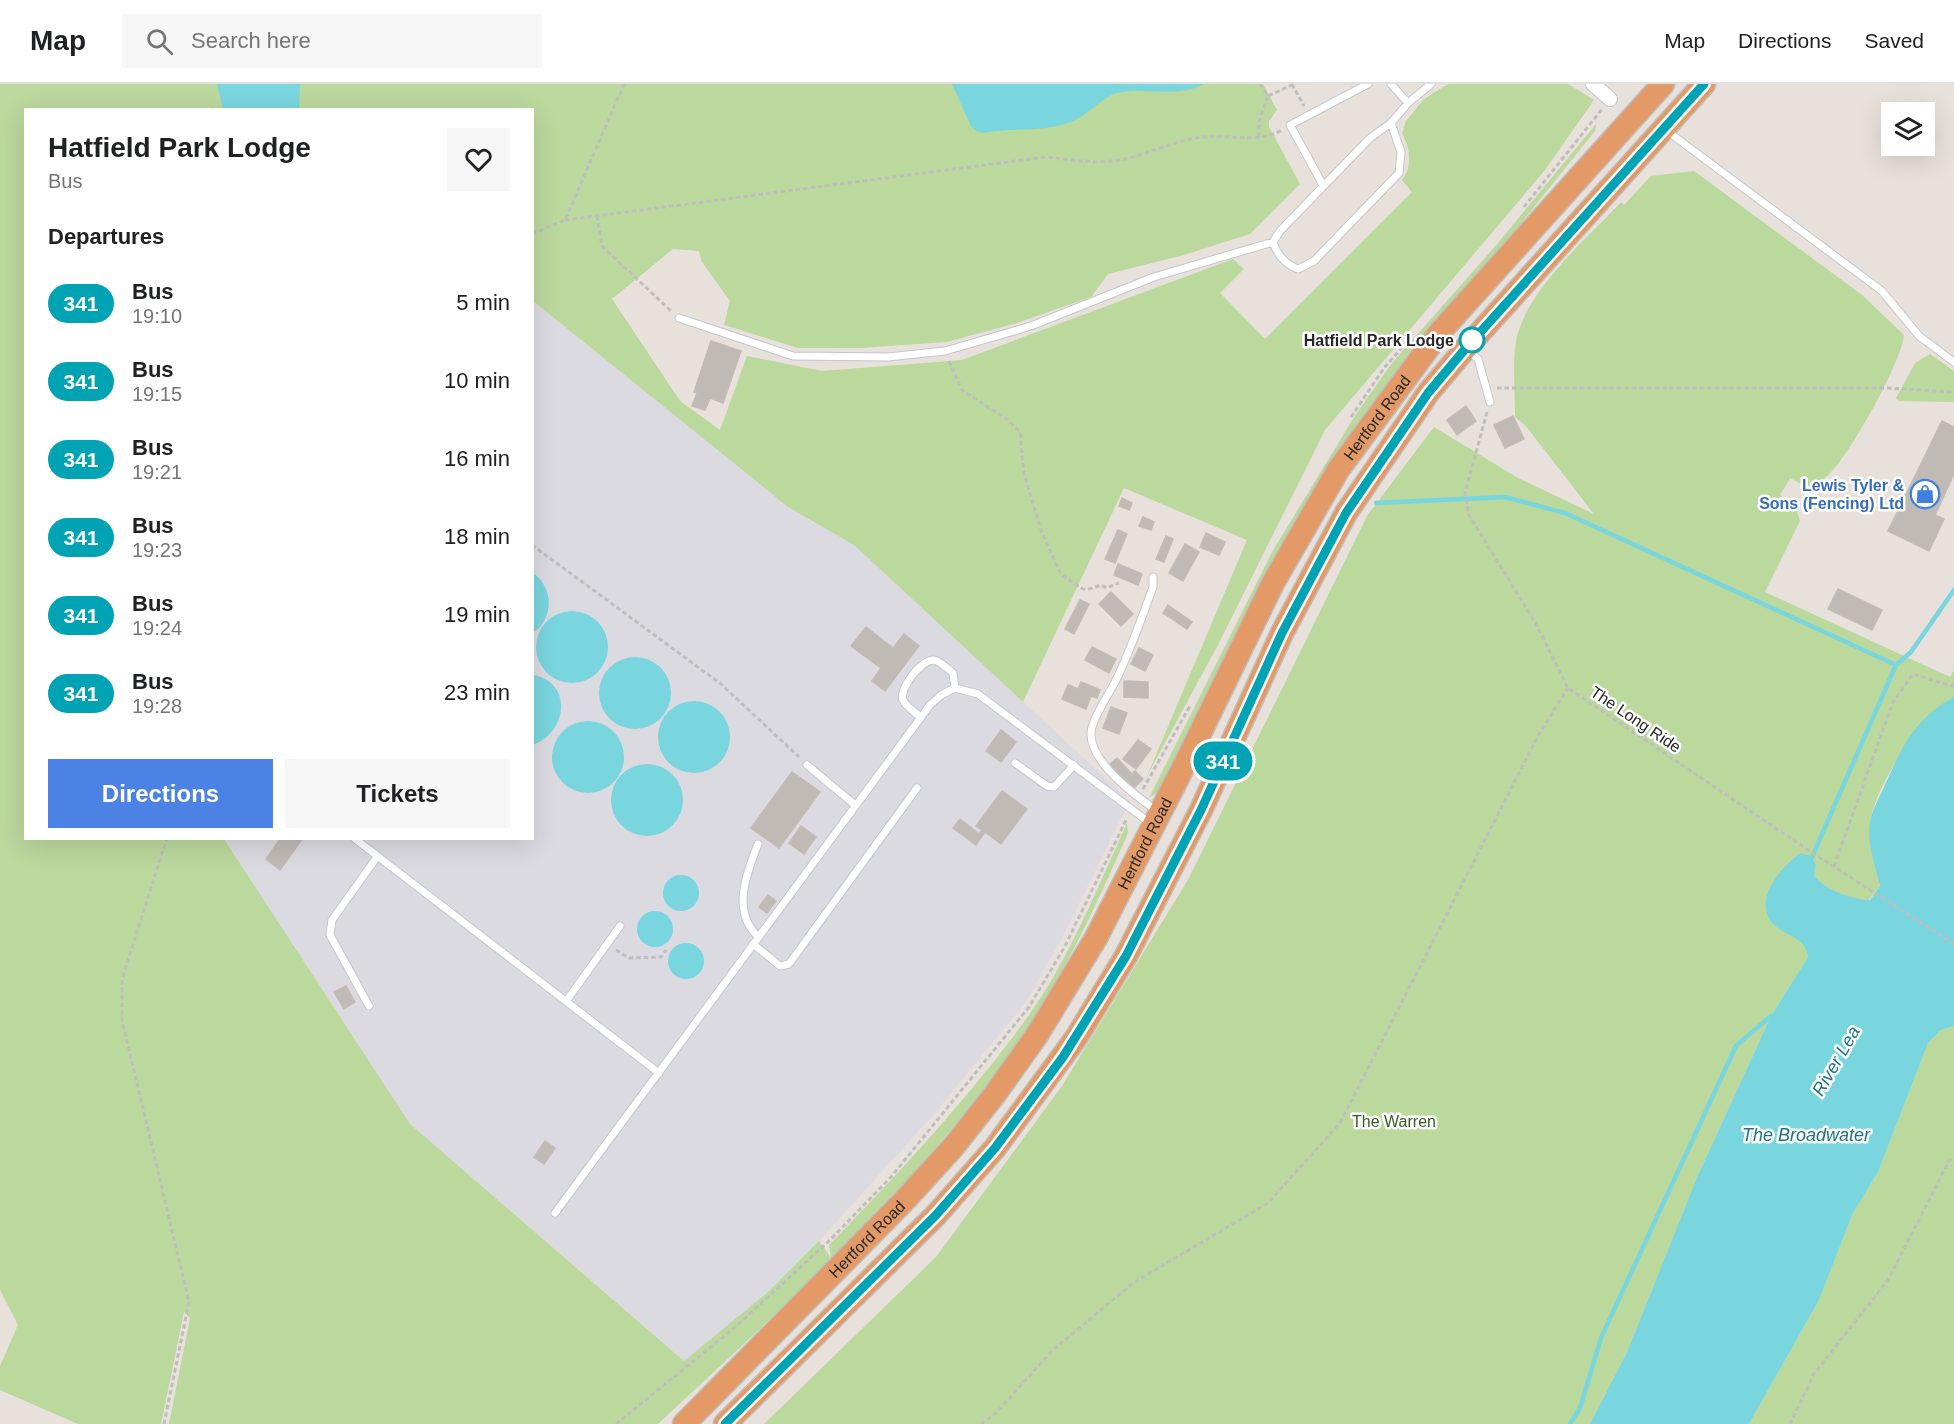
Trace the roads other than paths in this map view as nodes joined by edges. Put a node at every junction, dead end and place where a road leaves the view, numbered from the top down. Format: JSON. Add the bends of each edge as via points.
{"nodes":[{"id":1,"x":1368,"y":84,"type":"edge"},
{"id":2,"x":1391,"y":84,"type":"edge"},
{"id":3,"x":1431,"y":84,"type":"edge"},
{"id":4,"x":1593,"y":84,"type":"edge"},
{"id":5,"x":1663,"y":84,"type":"edge"},
{"id":6,"x":1704,"y":84,"type":"edge"},
{"id":7,"x":1610,"y":99,"type":"dead end"},
{"id":8,"x":1408,"y":103,"type":"junction"},
{"id":9,"x":1391,"y":123,"type":"junction"},
{"id":10,"x":1663,"y":128,"type":"junction"},
{"id":11,"x":1323,"y":186,"type":"junction"},
{"id":12,"x":1273,"y":242,"type":"junction"},
{"id":13,"x":679,"y":318,"type":"road end"},
{"id":14,"x":1466,"y":348,"type":"junction"},
{"id":15,"x":1954,"y":362,"type":"edge"},
{"id":16,"x":1490,"y":402,"type":"road end"},
{"id":17,"x":1153,"y":578,"type":"dead end"},
{"id":18,"x":955,"y":688,"type":"junction"},
{"id":19,"x":921,"y":717,"type":"junction"},
{"id":20,"x":1015,"y":763,"type":"dead end"},
{"id":21,"x":807,"y":765,"type":"road end"},
{"id":22,"x":1074,"y":765,"type":"junction"},
{"id":23,"x":917,"y":788,"type":"dead end"},
{"id":24,"x":855,"y":805,"type":"junction"},
{"id":25,"x":1156,"y":818,"type":"junction"},
{"id":26,"x":356,"y":840,"type":"edge"},
{"id":27,"x":758,"y":844,"type":"dead end"},
{"id":28,"x":377,"y":857,"type":"junction"},
{"id":29,"x":620,"y":926,"type":"dead end"},
{"id":30,"x":759,"y":937,"type":"junction"},
{"id":31,"x":753,"y":944,"type":"junction"},
{"id":32,"x":567,"y":1000,"type":"junction"},
{"id":33,"x":369,"y":1006,"type":"dead end"},
{"id":34,"x":659,"y":1073,"type":"junction"},
{"id":35,"x":555,"y":1212,"type":"dead end"},
{"id":36,"x":684,"y":1424,"type":"edge"},
{"id":37,"x":725,"y":1424,"type":"edge"}],
"edges":[{"from":1,"to":11,"type":"lane","via":[[1290,125]]},
{"from":2,"to":8,"type":"lane"},
{"from":3,"to":8,"type":"lane"},
{"from":4,"to":7,"type":"street"},
{"from":5,"to":25,"type":"highway","name":"Hertford Road","via":[[1440,332],[1338,470],[1273,583]]},
{"from":6,"to":10,"type":"highway","name":"Hertford Road"},
{"from":8,"to":9,"type":"lane"},
{"from":9,"to":11,"type":"lane","via":[[1370,138]]},
{"from":9,"to":12,"type":"lane","via":[[1402,159],[1394,180],[1306,267],[1289,266],[1276,253]]},
{"from":10,"to":14,"type":"highway","name":"Hertford Road"},
{"from":10,"to":15,"type":"lane","via":[[1882,291],[1919,336]]},
{"from":11,"to":12,"type":"lane"},
{"from":12,"to":13,"type":"lane","via":[[1154,277],[1031,326],[945,351],[888,357],[793,356]]},
{"from":14,"to":16,"type":"lane","via":[[1478,359]]},
{"from":14,"to":37,"type":"highway","name":"Hertford Road","via":[[1428,393],[1346,513],[1282,633],[1201,810],[1126,956],[1063,1057],[995,1148],[936,1215]]},
{"from":17,"to":25,"type":"lane","via":[[1154,587],[1118,676],[1091,728],[1097,752],[1107,768]]},
{"from":18,"to":19,"type":"lane","via":[[941,695]]},
{"from":18,"to":19,"type":"lane","via":[[952,673],[936,661],[930,660],[919,668],[902,698]]},
{"from":18,"to":22,"type":"lane","via":[[978,694]]},
{"from":19,"to":24,"type":"lane"},
{"from":20,"to":22,"type":"lane","via":[[1054,787]]},
{"from":21,"to":24,"type":"lane"},
{"from":22,"to":25,"type":"lane"},
{"from":23,"to":31,"type":"lane","via":[[789,964],[780,966]]},
{"from":24,"to":30,"type":"lane"},
{"from":25,"to":36,"type":"highway","name":"Hertford Road","via":[[1096,938],[1037,1035],[954,1146]]},
{"from":26,"to":28,"type":"lane"},
{"from":27,"to":30,"type":"lane","via":[[748,869],[743,904],[749,929]]},
{"from":28,"to":32,"type":"lane"},
{"from":28,"to":33,"type":"lane","via":[[332,920],[330,935]]},
{"from":29,"to":32,"type":"lane"},
{"from":30,"to":31,"type":"lane"},
{"from":31,"to":34,"type":"lane"},
{"from":32,"to":34,"type":"lane"},
{"from":34,"to":35,"type":"lane"}]}
